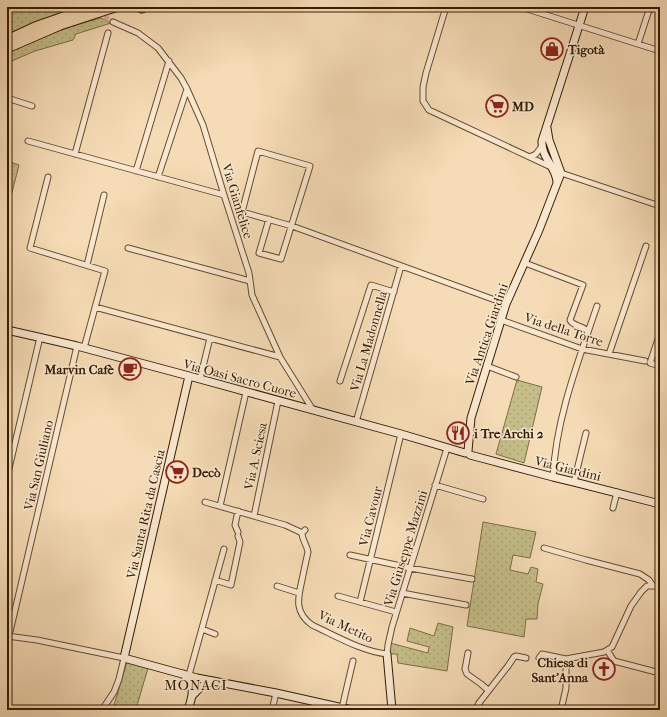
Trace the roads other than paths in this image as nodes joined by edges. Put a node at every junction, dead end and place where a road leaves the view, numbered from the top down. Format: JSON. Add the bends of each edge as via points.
{"nodes":[{"id":1,"x":92,"y":7,"type":"edge"},
{"id":2,"x":116,"y":7,"type":"edge"},
{"id":3,"x":446,"y":7,"type":"edge"},
{"id":4,"x":521,"y":7,"type":"edge"},
{"id":5,"x":585,"y":7,"type":"edge"},
{"id":6,"x":650,"y":7,"type":"edge"},
{"id":7,"x":112,"y":22,"type":"tunnel mouth"},
{"id":8,"x":579,"y":26,"type":"junction"},
{"id":9,"x":108,"y":33,"type":"dead end"},
{"id":10,"x":7,"y":40,"type":"edge"},
{"id":11,"x":638,"y":44,"type":"junction"},
{"id":12,"x":7,"y":48,"type":"edge"},
{"id":13,"x":660,"y":50,"type":"edge"},
{"id":14,"x":169,"y":61,"type":"junction"},
{"id":15,"x":187,"y":89,"type":"junction"},
{"id":16,"x":7,"y":98,"type":"edge"},
{"id":17,"x":32,"y":106,"type":"dead end"},
{"id":18,"x":547,"y":128,"type":"junction"},
{"id":19,"x":28,"y":141,"type":"dead end"},
{"id":20,"x":551,"y":145,"type":"junction"},
{"id":21,"x":542,"y":146,"type":"junction"},
{"id":22,"x":75,"y":154,"type":"junction"},
{"id":23,"x":530,"y":157,"type":"junction"},
{"id":24,"x":556,"y":159,"type":"junction"},
{"id":25,"x":550,"y":165,"type":"junction"},
{"id":26,"x":136,"y":171,"type":"junction"},
{"id":27,"x":561,"y":171,"type":"junction"},
{"id":28,"x":48,"y":177,"type":"dead end"},
{"id":29,"x":158,"y":177,"type":"junction"},
{"id":30,"x":557,"y":184,"type":"junction"},
{"id":31,"x":104,"y":195,"type":"dead end"},
{"id":32,"x":224,"y":195,"type":"junction"},
{"id":33,"x":660,"y":206,"type":"edge"},
{"id":34,"x":269,"y":219,"type":"junction"},
{"id":35,"x":292,"y":226,"type":"junction"},
{"id":36,"x":646,"y":246,"type":"dead end"},
{"id":37,"x":128,"y":248,"type":"dead end"},
{"id":38,"x":526,"y":263,"type":"junction"},
{"id":39,"x":87,"y":265,"type":"junction"},
{"id":40,"x":401,"y":266,"type":"junction"},
{"id":41,"x":250,"y":281,"type":"junction"},
{"id":42,"x":394,"y":292,"type":"junction"},
{"id":43,"x":506,"y":304,"type":"junction"},
{"id":44,"x":597,"y":306,"type":"dead end"},
{"id":45,"x":95,"y":307,"type":"junction"},
{"id":46,"x":501,"y":320,"type":"junction"},
{"id":47,"x":7,"y":330,"type":"edge"},
{"id":48,"x":588,"y":332,"type":"junction"},
{"id":49,"x":660,"y":333,"type":"edge"},
{"id":50,"x":40,"y":337,"type":"junction"},
{"id":51,"x":210,"y":338,"type":"junction"},
{"id":52,"x":80,"y":347,"type":"junction"},
{"id":53,"x":582,"y":349,"type":"junction"},
{"id":54,"x":609,"y":354,"type":"junction"},
{"id":55,"x":280,"y":357,"type":"junction"},
{"id":56,"x":648,"y":362,"type":"junction"},
{"id":57,"x":487,"y":366,"type":"junction"},
{"id":58,"x":660,"y":366,"type":"edge"},
{"id":59,"x":189,"y":376,"type":"junction"},
{"id":60,"x":516,"y":377,"type":"dead end"},
{"id":61,"x":200,"y":379,"type":"junction"},
{"id":62,"x":340,"y":381,"type":"dead end"},
{"id":63,"x":246,"y":392,"type":"junction"},
{"id":64,"x":278,"y":401,"type":"junction"},
{"id":65,"x":313,"y":410,"type":"junction"},
{"id":66,"x":356,"y":422,"type":"junction"},
{"id":67,"x":586,"y":433,"type":"dead end"},
{"id":68,"x":401,"y":434,"type":"junction"},
{"id":69,"x":447,"y":448,"type":"junction"},
{"id":70,"x":468,"y":453,"type":"junction"},
{"id":71,"x":7,"y":477,"type":"edge"},
{"id":72,"x":553,"y":478,"type":"junction"},
{"id":73,"x":574,"y":482,"type":"junction"},
{"id":74,"x":436,"y":485,"type":"junction"},
{"id":75,"x":617,"y":492,"type":"junction"},
{"id":76,"x":483,"y":499,"type":"dead end"},
{"id":77,"x":205,"y":502,"type":"dead end"},
{"id":78,"x":660,"y":504,"type":"edge"},
{"id":79,"x":220,"y":506,"type":"junction"},
{"id":80,"x":612,"y":508,"type":"dead end"},
{"id":81,"x":238,"y":512,"type":"junction"},
{"id":82,"x":254,"y":516,"type":"junction"},
{"id":83,"x":544,"y":548,"type":"dead end"},
{"id":84,"x":224,"y":549,"type":"dead end"},
{"id":85,"x":350,"y":555,"type":"dead end"},
{"id":86,"x":370,"y":560,"type":"junction"},
{"id":87,"x":410,"y":568,"type":"junction"},
{"id":88,"x":472,"y":579,"type":"dead end"},
{"id":89,"x":215,"y":580,"type":"junction"},
{"id":90,"x":277,"y":586,"type":"dead end"},
{"id":91,"x":653,"y":586,"type":"junction"},
{"id":92,"x":660,"y":586,"type":"edge"},
{"id":93,"x":299,"y":593,"type":"junction"},
{"id":94,"x":402,"y":593,"type":"junction"},
{"id":95,"x":338,"y":596,"type":"dead end"},
{"id":96,"x":360,"y":602,"type":"junction"},
{"id":97,"x":466,"y":605,"type":"dead end"},
{"id":98,"x":396,"y":612,"type":"junction"},
{"id":99,"x":202,"y":629,"type":"junction"},
{"id":100,"x":215,"y":634,"type":"dead end"},
{"id":101,"x":8,"y":636,"type":"edge"},
{"id":102,"x":607,"y":650,"type":"junction"},
{"id":103,"x":387,"y":654,"type":"junction"},
{"id":104,"x":468,"y":654,"type":"dead end"},
{"id":105,"x":124,"y":658,"type":"junction"},
{"id":106,"x":526,"y":658,"type":"dead end"},
{"id":107,"x":539,"y":658,"type":"dead end"},
{"id":108,"x":566,"y":659,"type":"junction"},
{"id":109,"x":353,"y":661,"type":"dead end"},
{"id":110,"x":660,"y":672,"type":"edge"},
{"id":111,"x":181,"y":673,"type":"junction"},
{"id":112,"x":189,"y":675,"type":"junction"},
{"id":113,"x":197,"y":678,"type":"junction"},
{"id":114,"x":216,"y":681,"type":"junction"},
{"id":115,"x":488,"y":690,"type":"junction"},
{"id":116,"x":194,"y":691,"type":"junction"},
{"id":117,"x":276,"y":693,"type":"junction"},
{"id":118,"x":342,"y":708,"type":"junction"},
{"id":119,"x":102,"y":710,"type":"edge"},
{"id":120,"x":188,"y":710,"type":"edge"},
{"id":121,"x":272,"y":710,"type":"edge"},
{"id":122,"x":352,"y":710,"type":"edge"},
{"id":123,"x":392,"y":710,"type":"edge"},
{"id":124,"x":476,"y":710,"type":"edge"},
{"id":125,"x":561,"y":710,"type":"edge"}],
"edges":[{"from":1,"to":10,"type":"highway"},
{"from":2,"to":12,"type":"highway","via":[[60,25]]},
{"from":3,"to":23,"type":"street","via":[[424,80],[423,101],[429,110]]},
{"from":4,"to":8,"type":"street"},
{"from":5,"to":8,"type":"street"},
{"from":6,"to":11,"type":"street"},
{"from":7,"to":14,"type":"street","name":"Via Gianfelice","via":[[148,39]]},
{"from":8,"to":11,"type":"street"},
{"from":8,"to":18,"type":"street"},
{"from":9,"to":22,"type":"street"},
{"from":11,"to":13,"type":"street"},
{"from":14,"to":15,"type":"street","name":"Via Gianfelice"},
{"from":14,"to":26,"type":"street"},
{"from":15,"to":29,"type":"street"},
{"from":15,"to":32,"type":"street","name":"Via Gianfelice","via":[[203,125]]},
{"from":16,"to":17,"type":"street"},
{"from":18,"to":20,"type":"street"},
{"from":18,"to":21,"type":"street"},
{"from":19,"to":22,"type":"street"},
{"from":20,"to":21,"type":"street"},
{"from":20,"to":24,"type":"street"},
{"from":21,"to":23,"type":"street"},
{"from":21,"to":25,"type":"street"},
{"from":22,"to":26,"type":"street"},
{"from":23,"to":25,"type":"street"},
{"from":24,"to":25,"type":"street"},
{"from":24,"to":27,"type":"street"},
{"from":25,"to":27,"type":"street"},
{"from":25,"to":30,"type":"street"},
{"from":26,"to":29,"type":"street"},
{"from":27,"to":30,"type":"street","name":"Via Antica Giardini"},
{"from":27,"to":33,"type":"street"},
{"from":28,"to":39,"type":"street","via":[[30,248]]},
{"from":29,"to":32,"type":"street"},
{"from":30,"to":38,"type":"street","name":"Via Antica Giardini"},
{"from":31,"to":39,"type":"street"},
{"from":32,"to":41,"type":"street","name":"Via Gianfelice"},
{"from":34,"to":35,"type":"street"},
{"from":34,"to":35,"type":"street","via":[[259,253],[281,258]]},
{"from":34,"to":35,"type":"street","via":[[242,212],[258,151],[310,166]]},
{"from":35,"to":40,"type":"street"},
{"from":36,"to":54,"type":"street"},
{"from":37,"to":41,"type":"street"},
{"from":38,"to":43,"type":"street","name":"Via Antica Giardini"},
{"from":38,"to":48,"type":"street","name":"Via della Torre","via":[[583,285],[570,322],[586,328]]},
{"from":39,"to":45,"type":"street","name":"Via San Giuliano","via":[[105,271]]},
{"from":40,"to":42,"type":"street","name":"Via La Madonnella"},
{"from":40,"to":43,"type":"street"},
{"from":41,"to":55,"type":"street","name":"Via Gianfelice","via":[[252,295]]},
{"from":42,"to":62,"type":"street","via":[[371,285]]},
{"from":42,"to":66,"type":"street","name":"Via La Madonnella"},
{"from":43,"to":46,"type":"street","name":"Via Antica Giardini"},
{"from":44,"to":48,"type":"street"},
{"from":45,"to":51,"type":"street"},
{"from":45,"to":52,"type":"street","name":"Via San Giuliano"},
{"from":46,"to":53,"type":"street","name":"Via della Torre"},
{"from":46,"to":57,"type":"street","name":"Via Antica Giardini"},
{"from":47,"to":50,"type":"street","name":"Via Oasi Sacro Cuore"},
{"from":48,"to":53,"type":"street"},
{"from":49,"to":56,"type":"street"},
{"from":50,"to":52,"type":"street","name":"Via Oasi Sacro Cuore"},
{"from":50,"to":71,"type":"street"},
{"from":51,"to":55,"type":"street"},
{"from":51,"to":61,"type":"street"},
{"from":52,"to":59,"type":"street","name":"Via Oasi Sacro Cuore"},
{"from":52,"to":101,"type":"street","name":"Via San Giuliano"},
{"from":53,"to":54,"type":"street","name":"Via della Torre"},
{"from":53,"to":72,"type":"street","via":[[562,416]]},
{"from":54,"to":56,"type":"street","name":"Via della Torre"},
{"from":55,"to":65,"type":"street","name":"Via Gianfelice"},
{"from":56,"to":58,"type":"street","name":"Via della Torre"},
{"from":57,"to":60,"type":"street"},
{"from":57,"to":70,"type":"street","name":"Via Antica Giardini","via":[[472,418]]},
{"from":59,"to":61,"type":"street","name":"Via Oasi Sacro Cuore"},
{"from":59,"to":105,"type":"street","name":"Via Santa Rita da Cascia"},
{"from":61,"to":63,"type":"street","name":"Via Oasi Sacro Cuore"},
{"from":63,"to":64,"type":"street","name":"Via Oasi Sacro Cuore"},
{"from":63,"to":79,"type":"street"},
{"from":64,"to":65,"type":"street","name":"Via Oasi Sacro Cuore"},
{"from":64,"to":82,"type":"street","name":"Via A. Sciesa"},
{"from":65,"to":66,"type":"street","name":"Via Oasi Sacro Cuore"},
{"from":66,"to":68,"type":"street","name":"Via Oasi Sacro Cuore"},
{"from":67,"to":73,"type":"street"},
{"from":68,"to":69,"type":"street","name":"Via Oasi Sacro Cuore"},
{"from":68,"to":86,"type":"street","name":"Via Cavour"},
{"from":69,"to":70,"type":"street","name":"Via Oasi Sacro Cuore"},
{"from":69,"to":74,"type":"street","name":"Via Giuseppe Mazzini"},
{"from":70,"to":72,"type":"street","name":"Via Giardini"},
{"from":72,"to":73,"type":"street","name":"Via Giardini"},
{"from":73,"to":75,"type":"street","name":"Via Giardini"},
{"from":74,"to":76,"type":"street"},
{"from":74,"to":87,"type":"street","name":"Via Giuseppe Mazzini"},
{"from":75,"to":78,"type":"street","name":"Via Giardini"},
{"from":75,"to":80,"type":"street"},
{"from":77,"to":79,"type":"street","name":"Via Metito"},
{"from":79,"to":81,"type":"street","name":"Via Metito"},
{"from":81,"to":82,"type":"street","name":"Via Metito"},
{"from":81,"to":89,"type":"street","via":[[235,525],[240,542],[231,585]]},
{"from":82,"to":93,"type":"street","name":"Via Metito","via":[[303,531],[302,536],[308,552]]},
{"from":83,"to":91,"type":"street","via":[[640,574]]},
{"from":84,"to":89,"type":"street"},
{"from":85,"to":86,"type":"street"},
{"from":86,"to":87,"type":"street"},
{"from":86,"to":96,"type":"street","name":"Via Cavour"},
{"from":87,"to":88,"type":"street"},
{"from":87,"to":94,"type":"street","name":"Via Giuseppe Mazzini"},
{"from":89,"to":99,"type":"street"},
{"from":90,"to":93,"type":"street"},
{"from":91,"to":92,"type":"street"},
{"from":91,"to":102,"type":"street","via":[[647,586],[641,592],[631,606],[612,647]]},
{"from":93,"to":103,"type":"street","name":"Via Metito","via":[[302,614],[306,621],[375,653]]},
{"from":94,"to":97,"type":"street"},
{"from":94,"to":98,"type":"street","name":"Via Giuseppe Mazzini"},
{"from":95,"to":96,"type":"street"},
{"from":96,"to":98,"type":"street"},
{"from":98,"to":103,"type":"street","name":"Via Giuseppe Mazzini"},
{"from":99,"to":100,"type":"street"},
{"from":99,"to":112,"type":"street"},
{"from":101,"to":105,"type":"street"},
{"from":102,"to":108,"type":"street"},
{"from":102,"to":110,"type":"street","via":[[614,661]]},
{"from":103,"to":123,"type":"street"},
{"from":104,"to":115,"type":"street","via":[[465,669],[467,674]]},
{"from":105,"to":111,"type":"street"},
{"from":105,"to":119,"type":"street","via":[[114,692]]},
{"from":106,"to":115,"type":"street","via":[[514,657]]},
{"from":107,"to":108,"type":"street","via":[[542,654]]},
{"from":108,"to":125,"type":"street","via":[[566,688]]},
{"from":109,"to":118,"type":"street"},
{"from":111,"to":112,"type":"street"},
{"from":111,"to":116,"type":"street"},
{"from":112,"to":113,"type":"street"},
{"from":113,"to":114,"type":"street"},
{"from":113,"to":116,"type":"street","via":[[194,681]]},
{"from":114,"to":116,"type":"street"},
{"from":114,"to":117,"type":"street"},
{"from":115,"to":124,"type":"street"},
{"from":116,"to":120,"type":"street"},
{"from":117,"to":118,"type":"street"},
{"from":117,"to":121,"type":"street"},
{"from":118,"to":122,"type":"street"}]}
